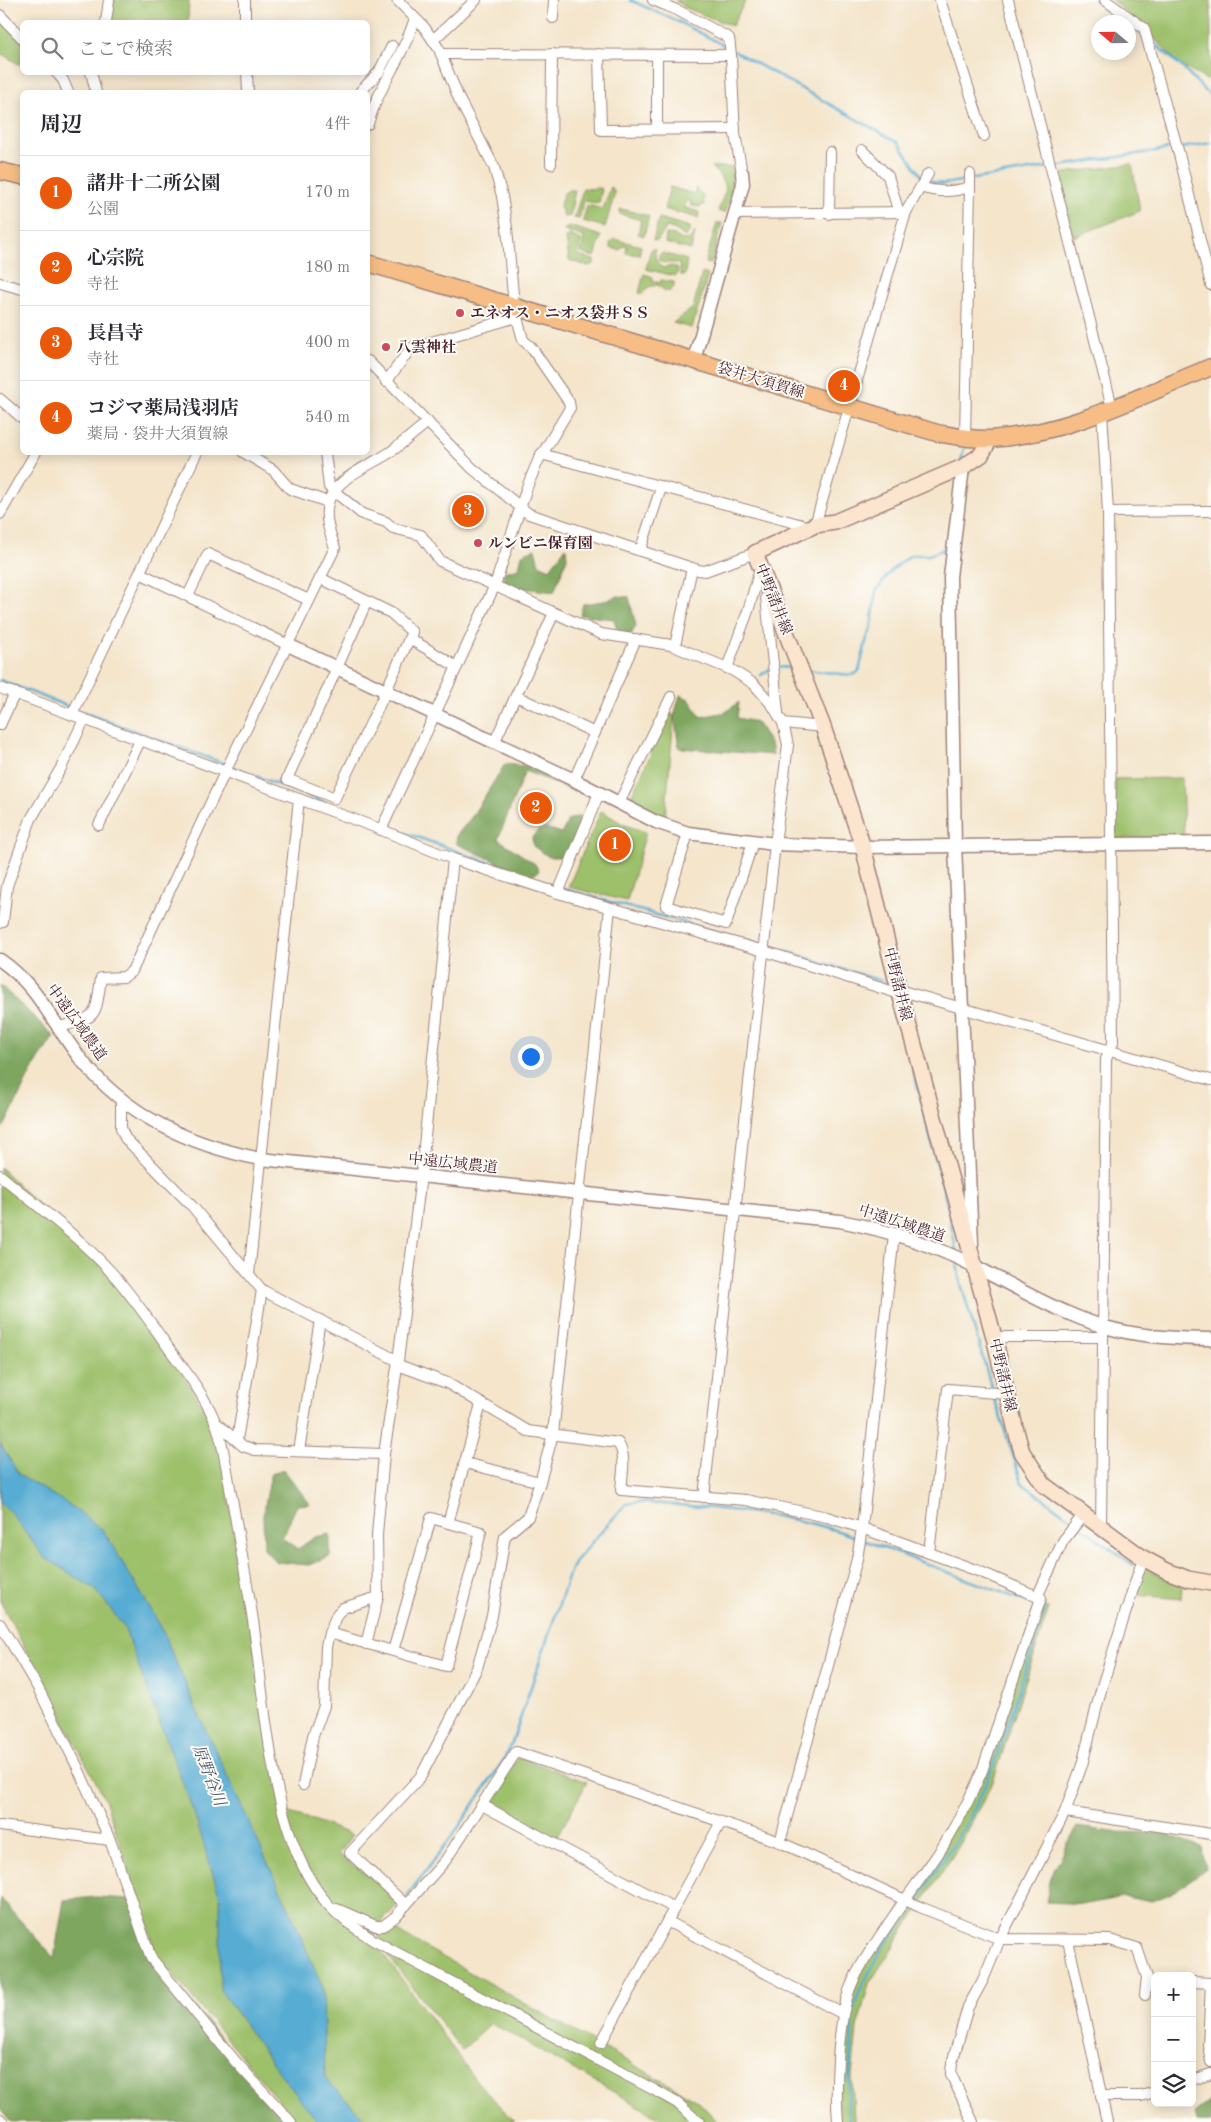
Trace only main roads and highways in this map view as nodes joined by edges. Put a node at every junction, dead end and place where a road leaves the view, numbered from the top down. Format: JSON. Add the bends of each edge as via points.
{"nodes":[{"id":1,"x":0,"y":171,"type":"edge"},
{"id":2,"x":20,"y":176,"type":"edge"},
{"id":3,"x":370,"y":264,"type":"edge"},
{"id":4,"x":1211,"y":367,"type":"edge"},
{"id":5,"x":990,"y":439,"type":"junction"},
{"id":6,"x":1211,"y":1583,"type":"edge"}],
"edges":[{"from":1,"to":2,"type":"main road"},
{"from":3,"to":5,"type":"main road","name":"袋井大須賀線","via":[[515,312],[694,360],[937,433]]},
{"from":4,"to":5,"type":"main road","name":"袋井大須賀線","via":[[1073,423],[1035,433]]},
{"from":5,"to":6,"type":"main road","name":"中野諸井線","via":[[981,455],[963,467],[835,522],[813,526],[758,559],[823,727],[863,847],[1022,1452],[1044,1485],[1143,1558],[1188,1579]]}]}
